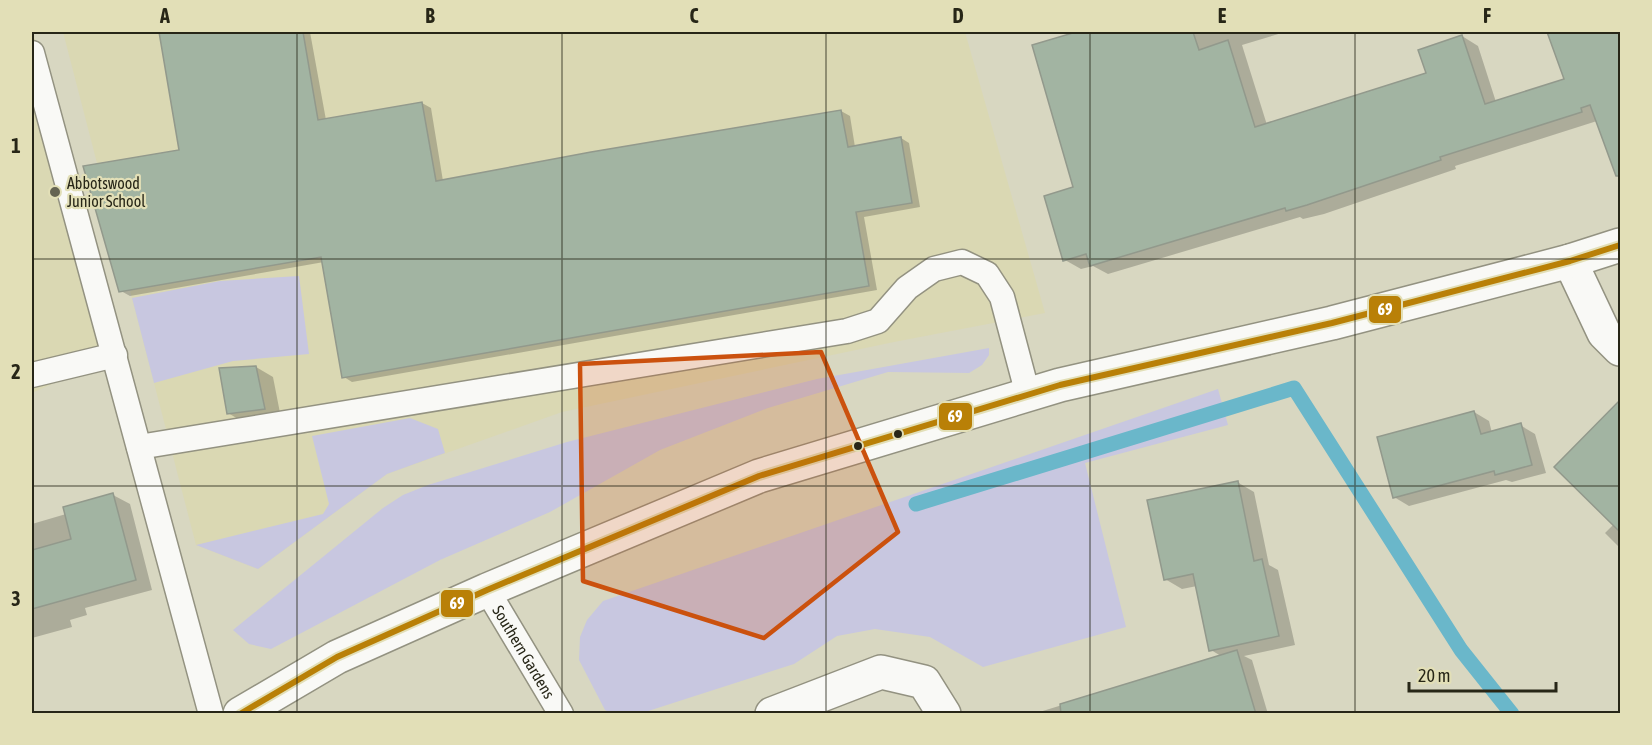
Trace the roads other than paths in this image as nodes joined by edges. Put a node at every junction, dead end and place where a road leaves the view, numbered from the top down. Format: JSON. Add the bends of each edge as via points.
{"nodes":[{"id":1,"x":32,"y":53,"type":"edge"},
{"id":2,"x":1620,"y":245,"type":"edge"},
{"id":3,"x":1570,"y":261,"type":"junction"},
{"id":4,"x":1620,"y":349,"type":"edge"},
{"id":5,"x":115,"y":355,"type":"junction"},
{"id":6,"x":32,"y":375,"type":"edge"},
{"id":7,"x":1028,"y":395,"type":"junction"},
{"id":8,"x":140,"y":447,"type":"junction"},
{"id":9,"x":486,"y":590,"type":"junction"},
{"id":10,"x":212,"y":714,"type":"edge"},
{"id":11,"x":240,"y":714,"type":"edge"},
{"id":12,"x":561,"y":714,"type":"edge"},
{"id":13,"x":772,"y":714,"type":"edge"},
{"id":14,"x":944,"y":714,"type":"edge"}],
"edges":[{"from":1,"to":5,"type":"lane"},
{"from":2,"to":3,"type":"main road"},
{"from":3,"to":4,"type":"main road","via":[[1604,333]]},
{"from":3,"to":7,"type":"main road","via":[[1332,323],[1092,376]]},
{"from":5,"to":6,"type":"lane"},
{"from":5,"to":8,"type":"lane"},
{"from":7,"to":8,"type":"lane","via":[[1002,297],[987,274],[962,262],[934,269],[907,288],[878,321],[847,331]]},
{"from":7,"to":9,"type":"main road","via":[[759,476]]},
{"from":8,"to":10,"type":"lane"},
{"from":9,"to":11,"type":"main road","via":[[337,657]]},
{"from":9,"to":12,"type":"lane","name":"Southern Gardens"},
{"from":13,"to":14,"type":"main road","via":[[881,672],[924,682]]}]}
